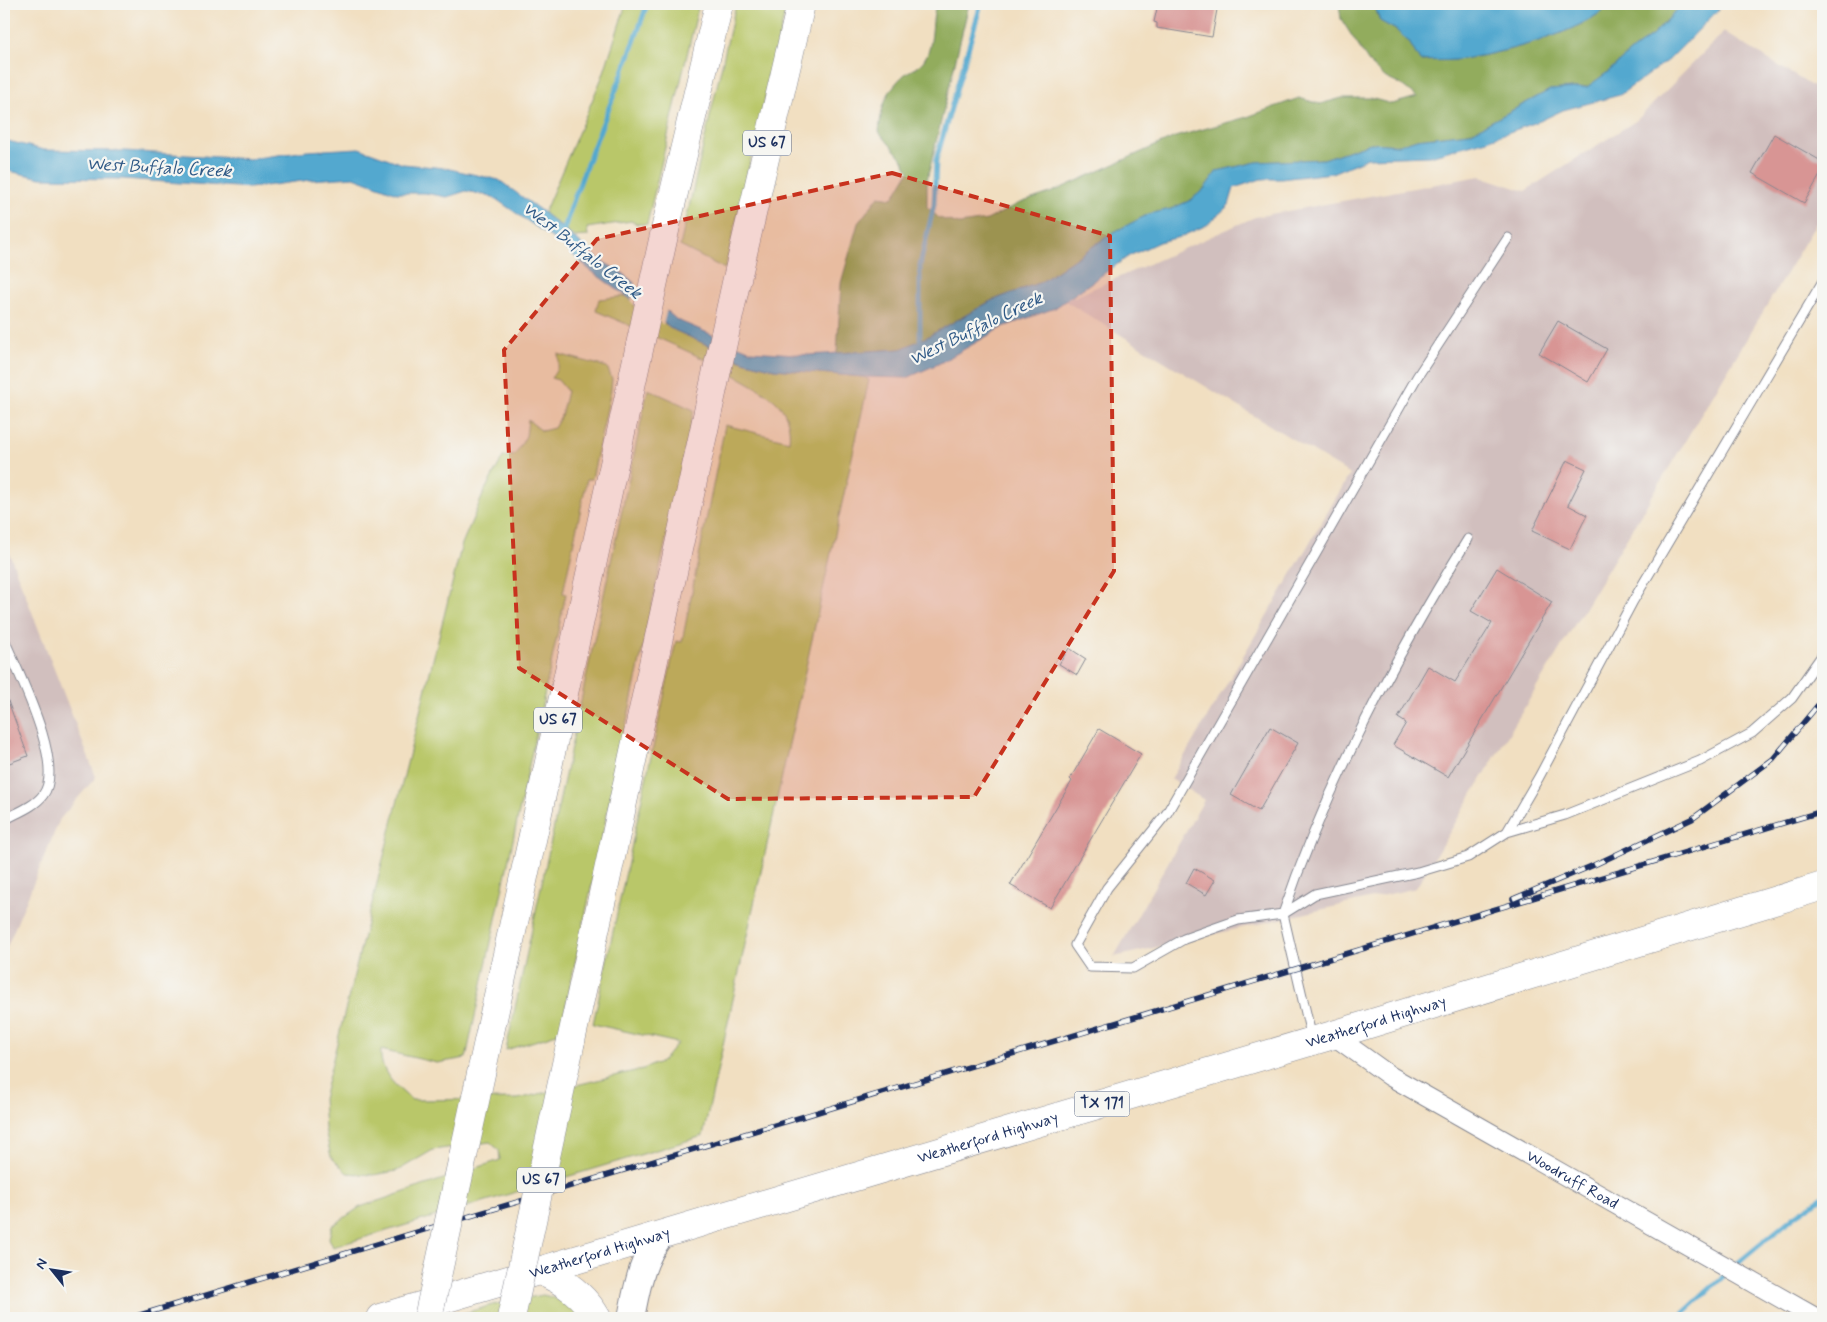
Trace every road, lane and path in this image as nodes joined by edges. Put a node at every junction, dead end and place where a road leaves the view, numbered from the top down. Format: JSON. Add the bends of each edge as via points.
{"nodes":[{"id":1,"x":719,"y":4,"type":"edge"},
{"id":2,"x":801,"y":4,"type":"edge"},
{"id":3,"x":1508,"y":238,"type":"dead end"},
{"id":4,"x":1823,"y":281,"type":"edge"},
{"id":5,"x":1468,"y":539,"type":"dead end"},
{"id":6,"x":4,"y":639,"type":"edge"},
{"id":7,"x":1823,"y":654,"type":"edge"},
{"id":8,"x":4,"y":820,"type":"edge"},
{"id":9,"x":1507,"y":832,"type":"junction"},
{"id":10,"x":1823,"y":886,"type":"edge"},
{"id":11,"x":1283,"y":914,"type":"junction"},
{"id":12,"x":1323,"y":1038,"type":"junction"},
{"id":13,"x":661,"y":1235,"type":"junction"},
{"id":14,"x":540,"y":1271,"type":"junction"},
{"id":15,"x":380,"y":1318,"type":"edge"},
{"id":16,"x":428,"y":1318,"type":"edge"},
{"id":17,"x":511,"y":1318,"type":"edge"},
{"id":18,"x":597,"y":1318,"type":"edge"},
{"id":19,"x":631,"y":1318,"type":"edge"},
{"id":20,"x":1816,"y":1318,"type":"edge"}],
"edges":[{"from":1,"to":16,"type":"main road","number":"US 67","bridge":true,"via":[[666,226]]},
{"from":2,"to":17,"type":"main road","number":"US 67","bridge":true,"via":[[708,409]]},
{"from":3,"to":11,"type":"lane","via":[[1417,377],[1167,813],[1107,888],[1075,945],[1090,967],[1133,968],[1184,939],[1238,920]]},
{"from":4,"to":9,"type":"lane","via":[[1633,601]]},
{"from":5,"to":11,"type":"lane","via":[[1422,613],[1354,743],[1303,855]]},
{"from":6,"to":8,"type":"lane","via":[[49,756],[49,778],[43,795]]},
{"from":7,"to":9,"type":"lane","via":[[1792,698],[1752,733],[1700,760],[1636,786],[1565,814]]},
{"from":9,"to":11,"type":"lane","via":[[1468,857],[1418,872],[1315,894]]},
{"from":10,"to":12,"type":"main road","name":"Weatherford Highway","number":"TX 171"},
{"from":11,"to":12,"type":"lane"},
{"from":12,"to":13,"type":"main road","name":"Weatherford Highway","number":"TX 171"},
{"from":12,"to":20,"type":"street","name":"Woodruff Road"},
{"from":13,"to":14,"type":"main road","name":"Weatherford Highway","number":"TX 171"},
{"from":13,"to":19,"type":"main road","via":[[649,1250],[642,1267]]},
{"from":14,"to":15,"type":"main road","name":"Weatherford Highway","number":"TX 171"},
{"from":14,"to":18,"type":"main road","via":[[556,1277],[584,1298]]}]}
